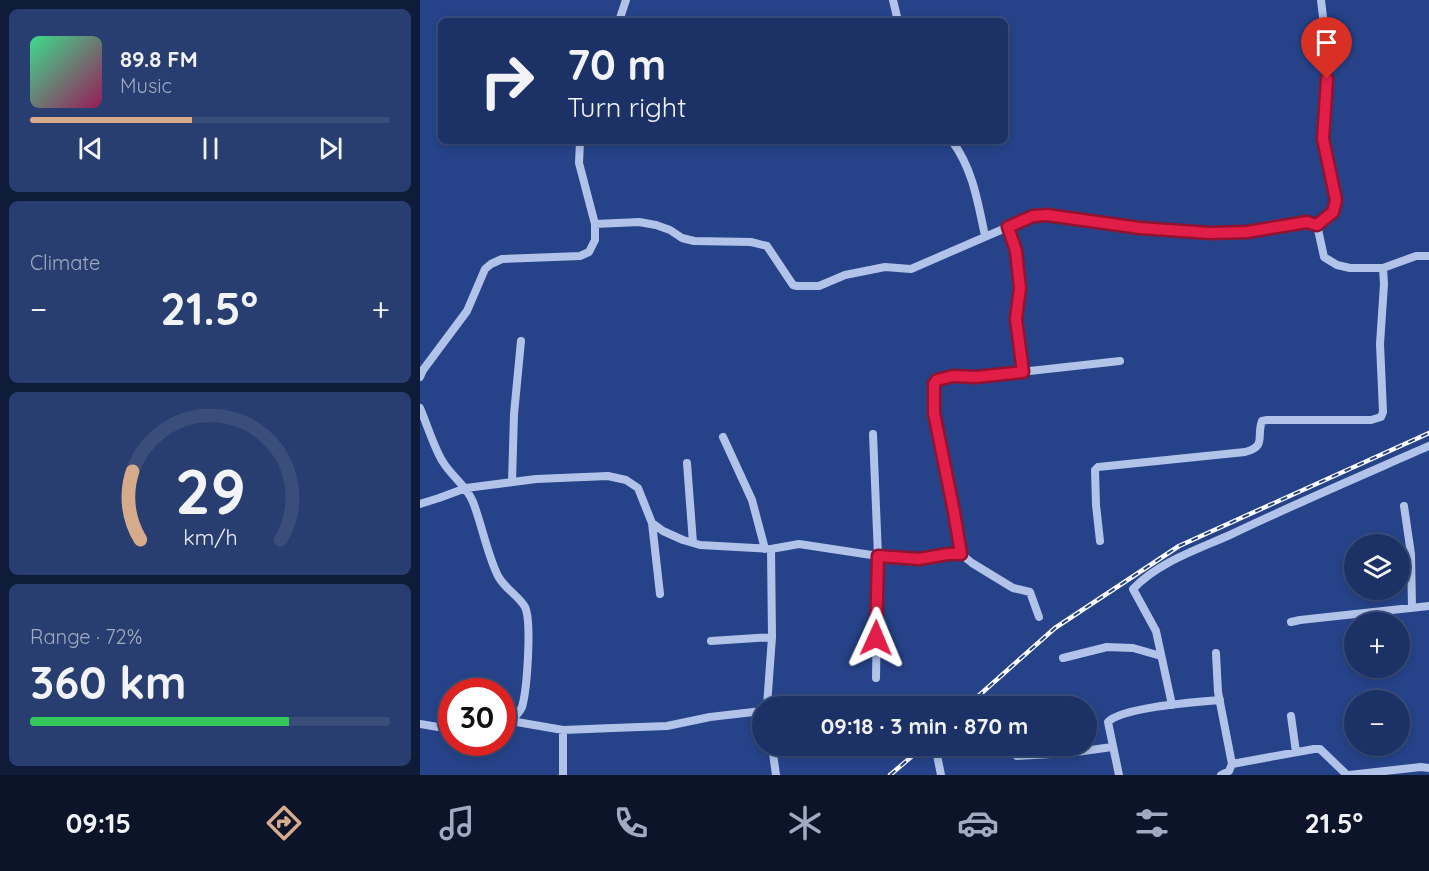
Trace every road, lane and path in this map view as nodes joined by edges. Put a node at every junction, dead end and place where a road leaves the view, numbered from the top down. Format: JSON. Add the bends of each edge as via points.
{"nodes":[{"id":1,"x":626,"y":0,"type":"edge"},
{"id":2,"x":892,"y":0,"type":"edge"},
{"id":3,"x":1322,"y":0,"type":"edge"},
{"id":4,"x":620,"y":18,"type":"edge"},
{"id":5,"x":897,"y":18,"type":"edge"},
{"id":6,"x":580,"y":144,"type":"edge"},
{"id":7,"x":954,"y":144,"type":"edge"},
{"id":8,"x":595,"y":224,"type":"junction"},
{"id":9,"x":1317,"y":225,"type":"junction"},
{"id":10,"x":1008,"y":227,"type":"junction"},
{"id":11,"x":985,"y":236,"type":"junction"},
{"id":12,"x":1429,"y":256,"type":"edge"},
{"id":13,"x":1383,"y":268,"type":"junction"},
{"id":14,"x":521,"y":341,"type":"dead end"},
{"id":15,"x":1120,"y":361,"type":"dead end"},
{"id":16,"x":1023,"y":372,"type":"junction"},
{"id":17,"x":420,"y":376,"type":"edge"},
{"id":18,"x":420,"y":408,"type":"edge"},
{"id":19,"x":873,"y":434,"type":"dead end"},
{"id":20,"x":723,"y":437,"type":"dead end"},
{"id":21,"x":1429,"y":446,"type":"edge"},
{"id":22,"x":687,"y":463,"type":"dead end"},
{"id":23,"x":512,"y":482,"type":"junction"},
{"id":24,"x":466,"y":488,"type":"junction"},
{"id":25,"x":420,"y":504,"type":"edge"},
{"id":26,"x":1404,"y":506,"type":"dead end"},
{"id":27,"x":652,"y":523,"type":"junction"},
{"id":28,"x":1100,"y":542,"type":"dead end"},
{"id":29,"x":693,"y":543,"type":"junction"},
{"id":30,"x":768,"y":549,"type":"junction"},
{"id":31,"x":961,"y":554,"type":"junction"},
{"id":32,"x":878,"y":556,"type":"junction"},
{"id":33,"x":660,"y":594,"type":"dead end"},
{"id":34,"x":1429,"y":606,"type":"edge"},
{"id":35,"x":1412,"y":607,"type":"junction"},
{"id":36,"x":1039,"y":617,"type":"dead end"},
{"id":37,"x":1291,"y":622,"type":"dead end"},
{"id":38,"x":772,"y":637,"type":"junction"},
{"id":39,"x":711,"y":641,"type":"dead end"},
{"id":40,"x":1216,"y":653,"type":"dead end"},
{"id":41,"x":1161,"y":656,"type":"junction"},
{"id":42,"x":1063,"y":658,"type":"dead end"},
{"id":43,"x":876,"y":678,"type":"dead end"},
{"id":44,"x":768,"y":696,"type":"edge"},
{"id":45,"x":1220,"y":700,"type":"junction"},
{"id":46,"x":1172,"y":705,"type":"junction"},
{"id":47,"x":752,"y":712,"type":"edge"},
{"id":48,"x":516,"y":714,"type":"edge"},
{"id":49,"x":1291,"y":716,"type":"dead end"},
{"id":50,"x":516,"y":723,"type":"edge"},
{"id":51,"x":420,"y":724,"type":"edge"},
{"id":52,"x":438,"y":727,"type":"edge"},
{"id":53,"x":563,"y":730,"type":"junction"},
{"id":54,"x":1112,"y":747,"type":"junction"},
{"id":55,"x":1097,"y":749,"type":"edge"},
{"id":56,"x":1296,"y":752,"type":"junction"},
{"id":57,"x":773,"y":756,"type":"edge"},
{"id":58,"x":937,"y":756,"type":"edge"},
{"id":59,"x":1232,"y":764,"type":"junction"},
{"id":60,"x":1429,"y":768,"type":"edge"},
{"id":61,"x":563,"y":775,"type":"edge"},
{"id":62,"x":776,"y":775,"type":"edge"},
{"id":63,"x":941,"y":775,"type":"edge"},
{"id":64,"x":1119,"y":775,"type":"edge"},
{"id":65,"x":1221,"y":775,"type":"edge"},
{"id":66,"x":1348,"y":775,"type":"edge"}],
"edges":[{"from":1,"to":4,"type":"street"},
{"from":2,"to":5,"type":"street"},
{"from":3,"to":9,"type":"street","via":[[1328,59],[1323,139],[1336,200],[1333,212]]},
{"from":6,"to":8,"type":"street","via":[[579,163]]},
{"from":7,"to":11,"type":"street","via":[[970,173]]},
{"from":8,"to":11,"type":"street","via":[[639,222],[670,230],[694,242],[751,242],[767,246],[797,286],[819,286],[845,275],[885,267],[911,269]]},
{"from":8,"to":17,"type":"street","via":[[595,240],[589,252],[580,256],[502,259],[485,269],[467,311]]},
{"from":9,"to":10,"type":"street","via":[[1307,222],[1247,232],[1210,233],[1047,215],[1033,216]]},
{"from":9,"to":13,"type":"street","via":[[1324,257],[1350,268]]},
{"from":10,"to":11,"type":"street"},
{"from":10,"to":16,"type":"street","via":[[1016,251],[1020,288],[1016,319]]},
{"from":12,"to":13,"type":"street","via":[[1416,256]]},
{"from":13,"to":28,"type":"street","via":[[1380,417],[1262,421],[1257,447],[1245,452],[1098,467],[1095,470]]},
{"from":14,"to":23,"type":"street"},
{"from":15,"to":16,"type":"street"},
{"from":16,"to":31,"type":"street","via":[[953,376],[934,384],[934,413]]},
{"from":18,"to":24,"type":"street","via":[[442,461]]},
{"from":19,"to":32,"type":"street"},
{"from":20,"to":30,"type":"street","via":[[752,500]]},
{"from":21,"to":41,"type":"street","via":[[1164,565],[1137,584],[1133,589],[1156,631]]},
{"from":22,"to":29,"type":"street"},
{"from":23,"to":24,"type":"street"},
{"from":23,"to":27,"type":"street","via":[[608,476],[626,480],[638,489]]},
{"from":24,"to":25,"type":"street"},
{"from":24,"to":48,"type":"street","via":[[497,574],[525,608],[529,635],[525,693]]},
{"from":26,"to":35,"type":"street"},
{"from":27,"to":29,"type":"street"},
{"from":27,"to":33,"type":"street"},
{"from":29,"to":30,"type":"street"},
{"from":30,"to":32,"type":"street","via":[[799,544]]},
{"from":30,"to":38,"type":"street"},
{"from":31,"to":32,"type":"street","via":[[919,559]]},
{"from":31,"to":36,"type":"street","via":[[1013,588],[1029,591]]},
{"from":32,"to":43,"type":"street"},
{"from":34,"to":35,"type":"street"},
{"from":35,"to":37,"type":"street"},
{"from":38,"to":39,"type":"street"},
{"from":38,"to":44,"type":"street"},
{"from":40,"to":45,"type":"street"},
{"from":41,"to":42,"type":"street","via":[[1133,648],[1107,647]]},
{"from":41,"to":46,"type":"street"},
{"from":45,"to":46,"type":"street"},
{"from":45,"to":59,"type":"street"},
{"from":46,"to":54,"type":"street","via":[[1111,719],[1108,722]]},
{"from":47,"to":53,"type":"street","via":[[667,726]]},
{"from":49,"to":56,"type":"street"},
{"from":50,"to":53,"type":"street"},
{"from":51,"to":52,"type":"street"},
{"from":53,"to":61,"type":"street"},
{"from":54,"to":55,"type":"street"},
{"from":54,"to":64,"type":"street"},
{"from":56,"to":59,"type":"street"},
{"from":56,"to":66,"type":"street","via":[[1320,749]]},
{"from":57,"to":62,"type":"street"},
{"from":58,"to":63,"type":"street"},
{"from":59,"to":65,"type":"street","via":[[1230,771]]},
{"from":60,"to":66,"type":"street"}]}
